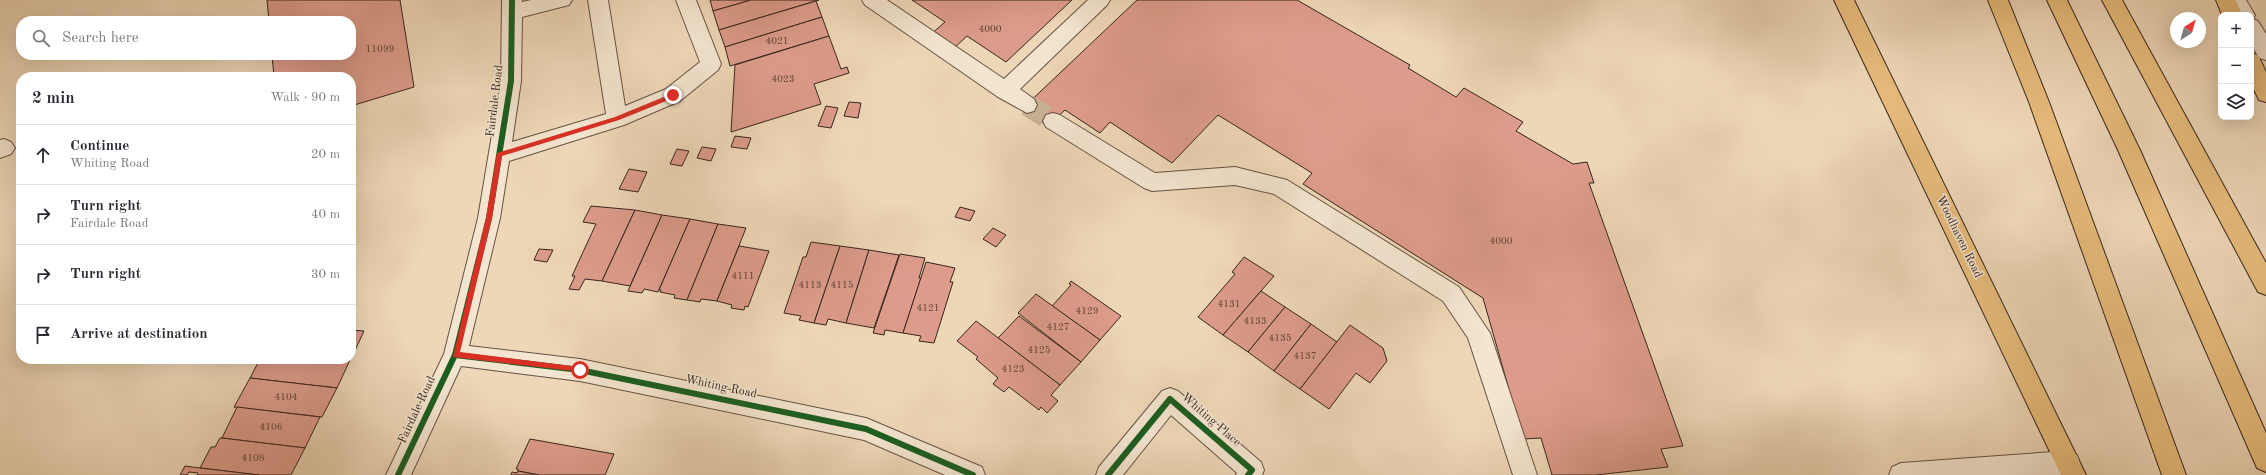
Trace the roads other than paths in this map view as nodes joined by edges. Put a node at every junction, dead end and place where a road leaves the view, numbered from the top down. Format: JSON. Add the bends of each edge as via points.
{"nodes":[{"id":1,"x":562,"y":0,"type":"edge"},
{"id":2,"x":598,"y":0,"type":"edge"},
{"id":3,"x":686,"y":0,"type":"edge"},
{"id":4,"x":872,"y":0,"type":"edge"},
{"id":5,"x":1100,"y":0,"type":"edge"},
{"id":6,"x":1844,"y":0,"type":"edge"},
{"id":7,"x":1998,"y":0,"type":"edge"},
{"id":8,"x":2057,"y":0,"type":"edge"},
{"id":9,"x":2112,"y":0,"type":"edge"},
{"id":10,"x":2226,"y":0,"type":"edge"},
{"id":11,"x":2236,"y":0,"type":"edge"},
{"id":12,"x":512,"y":6,"type":"edge"},
{"id":13,"x":2231,"y":12,"type":"edge"},
{"id":14,"x":2242,"y":12,"type":"edge"},
{"id":15,"x":2254,"y":31,"type":"edge"},
{"id":16,"x":2266,"y":52,"type":"edge"},
{"id":17,"x":2254,"y":67,"type":"edge"},
{"id":18,"x":1005,"y":91,"type":"junction"},
{"id":19,"x":2266,"y":94,"type":"edge"},
{"id":20,"x":1027,"y":105,"type":"tunnel mouth"},
{"id":21,"x":617,"y":119,"type":"junction"},
{"id":22,"x":1053,"y":121,"type":"tunnel mouth"},
{"id":23,"x":499,"y":155,"type":"junction"},
{"id":24,"x":2266,"y":285,"type":"edge"},
{"id":25,"x":456,"y":355,"type":"junction"},
{"id":26,"x":2266,"y":460,"type":"edge"},
{"id":27,"x":2071,"y":469,"type":"edge"},
{"id":28,"x":1960,"y":473,"type":"edge"},
{"id":29,"x":398,"y":475,"type":"edge"},
{"id":30,"x":973,"y":475,"type":"edge"},
{"id":31,"x":1108,"y":475,"type":"edge"},
{"id":32,"x":1248,"y":475,"type":"edge"},
{"id":33,"x":1525,"y":475,"type":"edge"},
{"id":34,"x":1901,"y":475,"type":"edge"},
{"id":35,"x":2174,"y":475,"type":"edge"}],
"edges":[{"from":1,"to":12,"type":"street"},
{"from":2,"to":21,"type":"street"},
{"from":3,"to":21,"type":"street","via":[[711,64],[673,95]]},
{"from":4,"to":18,"type":"street"},
{"from":5,"to":18,"type":"street"},
{"from":6,"to":27,"type":"main road","name":"Woodhaven Road"},
{"from":7,"to":35,"type":"main road","via":[[2039,102]]},
{"from":8,"to":26,"type":"main road","via":[[2129,150]]},
{"from":9,"to":24,"type":"main road"},
{"from":10,"to":13,"type":"main road"},
{"from":11,"to":14,"type":"street"},
{"from":12,"to":23,"type":"street","name":"Fairdale Road","via":[[511,81]]},
{"from":15,"to":16,"type":"street"},
{"from":17,"to":19,"type":"main road"},
{"from":18,"to":20,"type":"street"},
{"from":21,"to":23,"type":"street"},
{"from":22,"to":33,"type":"street","via":[[1152,182],[1235,176],[1279,186],[1451,294],[1478,333]]},
{"from":23,"to":25,"type":"street","name":"Fairdale Road","via":[[489,218]]},
{"from":25,"to":29,"type":"street","name":"Fairdale Road"},
{"from":25,"to":30,"type":"street","name":"Whiting Road","via":[[580,370],[866,429]]},
{"from":27,"to":28,"type":"street"},
{"from":28,"to":34,"type":"street"},
{"from":31,"to":32,"type":"street","name":"Whiting Place","via":[[1170,399],[1252,470]]}]}
